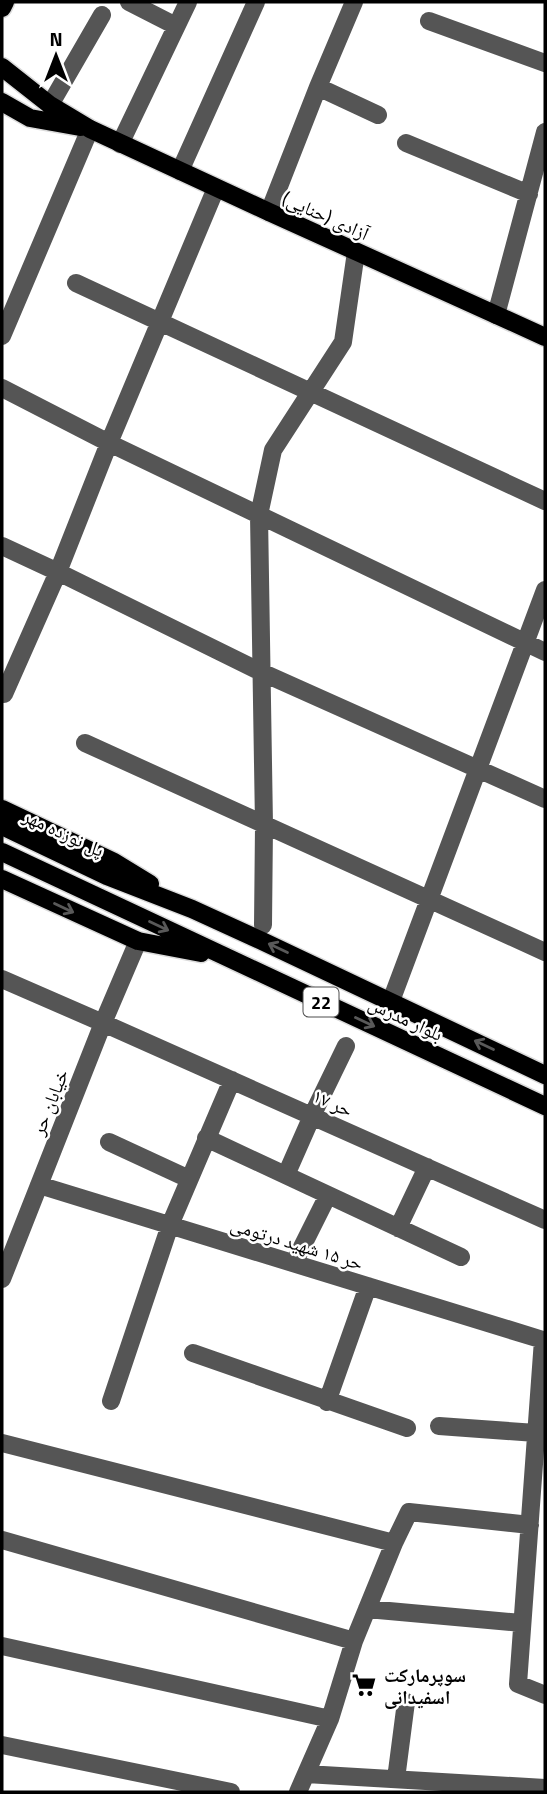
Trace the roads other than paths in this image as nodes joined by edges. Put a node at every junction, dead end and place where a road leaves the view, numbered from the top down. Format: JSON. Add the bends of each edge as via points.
{"nodes":[{"id":1,"x":5,"y":2,"type":"edge"},
{"id":2,"x":129,"y":2,"type":"edge"},
{"id":3,"x":188,"y":2,"type":"edge"},
{"id":4,"x":256,"y":2,"type":"edge"},
{"id":5,"x":354,"y":2,"type":"edge"},
{"id":6,"x":2,"y":8,"type":"edge"},
{"id":7,"x":102,"y":15,"type":"dead end"},
{"id":8,"x":429,"y":22,"type":"dead end"},
{"id":9,"x":176,"y":26,"type":"junction"},
{"id":10,"x":545,"y":64,"type":"edge"},
{"id":11,"x":2,"y":67,"type":"edge"},
{"id":12,"x":318,"y":87,"type":"junction"},
{"id":13,"x":2,"y":102,"type":"edge"},
{"id":14,"x":50,"y":105,"type":"junction"},
{"id":15,"x":378,"y":115,"type":"dead end"},
{"id":16,"x":90,"y":129,"type":"junction"},
{"id":17,"x":545,"y":132,"type":"edge"},
{"id":18,"x":406,"y":143,"type":"dead end"},
{"id":19,"x":120,"y":144,"type":"junction"},
{"id":20,"x":180,"y":171,"type":"junction"},
{"id":21,"x":216,"y":188,"type":"junction"},
{"id":22,"x":529,"y":194,"type":"junction"},
{"id":23,"x":269,"y":212,"type":"junction"},
{"id":24,"x":356,"y":252,"type":"junction"},
{"id":25,"x":76,"y":283,"type":"dead end"},
{"id":26,"x":496,"y":315,"type":"junction"},
{"id":27,"x":160,"y":322,"type":"junction"},
{"id":28,"x":2,"y":336,"type":"edge"},
{"id":29,"x":545,"y":337,"type":"edge"},
{"id":30,"x":2,"y":388,"type":"edge"},
{"id":31,"x":310,"y":391,"type":"junction"},
{"id":32,"x":109,"y":443,"type":"junction"},
{"id":33,"x":545,"y":501,"type":"edge"},
{"id":34,"x":259,"y":515,"type":"junction"},
{"id":35,"x":2,"y":546,"type":"edge"},
{"id":36,"x":58,"y":572,"type":"junction"},
{"id":37,"x":545,"y":590,"type":"edge"},
{"id":38,"x":525,"y":643,"type":"junction"},
{"id":39,"x":545,"y":652,"type":"edge"},
{"id":40,"x":261,"y":672,"type":"junction"},
{"id":41,"x":3,"y":694,"type":"edge"},
{"id":42,"x":85,"y":743,"type":"dead end"},
{"id":43,"x":478,"y":768,"type":"junction"},
{"id":44,"x":545,"y":799,"type":"edge"},
{"id":45,"x":2,"y":809,"type":"edge"},
{"id":46,"x":2,"y":825,"type":"edge"},
{"id":47,"x":264,"y":825,"type":"junction"},
{"id":48,"x":2,"y":852,"type":"edge"},
{"id":49,"x":107,"y":876,"type":"joint"},
{"id":50,"x":2,"y":879,"type":"edge"},
{"id":51,"x":429,"y":900,"type":"junction"},
{"id":52,"x":192,"y":909,"type":"junction"},
{"id":53,"x":263,"y":925,"type":"dead end"},
{"id":54,"x":138,"y":942,"type":"junction"},
{"id":55,"x":545,"y":952,"type":"edge"},
{"id":56,"x":226,"y":957,"type":"junction"},
{"id":57,"x":2,"y":979,"type":"edge"},
{"id":58,"x":391,"y":1001,"type":"junction"},
{"id":59,"x":103,"y":1023,"type":"junction"},
{"id":60,"x":346,"y":1046,"type":"dead end"},
{"id":61,"x":545,"y":1074,"type":"edge"},
{"id":62,"x":232,"y":1080,"type":"junction"},
{"id":63,"x":545,"y":1107,"type":"edge"},
{"id":64,"x":312,"y":1116,"type":"junction"},
{"id":65,"x":206,"y":1138,"type":"junction"},
{"id":66,"x":109,"y":1142,"type":"dead end"},
{"id":67,"x":427,"y":1167,"type":"junction"},
{"id":68,"x":286,"y":1175,"type":"junction"},
{"id":69,"x":189,"y":1179,"type":"junction"},
{"id":70,"x":39,"y":1185,"type":"junction"},
{"id":71,"x":328,"y":1195,"type":"junction"},
{"id":72,"x":545,"y":1220,"type":"edge"},
{"id":73,"x":170,"y":1225,"type":"junction"},
{"id":74,"x":398,"y":1228,"type":"junction"},
{"id":75,"x":461,"y":1257,"type":"dead end"},
{"id":76,"x":294,"y":1263,"type":"junction"},
{"id":77,"x":2,"y":1279,"type":"edge"},
{"id":78,"x":368,"y":1286,"type":"junction"},
{"id":79,"x":193,"y":1353,"type":"dead end"},
{"id":80,"x":111,"y":1401,"type":"dead end"},
{"id":81,"x":327,"y":1402,"type":"junction"},
{"id":82,"x":439,"y":1426,"type":"dead end"},
{"id":83,"x":407,"y":1428,"type":"dead end"},
{"id":84,"x":536,"y":1433,"type":"junction"},
{"id":85,"x":2,"y":1443,"type":"edge"},
{"id":86,"x":530,"y":1525,"type":"junction"},
{"id":87,"x":2,"y":1540,"type":"edge"},
{"id":88,"x":394,"y":1542,"type":"junction"},
{"id":89,"x":367,"y":1609,"type":"junction"},
{"id":90,"x":522,"y":1623,"type":"junction"},
{"id":91,"x":354,"y":1641,"type":"junction"},
{"id":92,"x":2,"y":1646,"type":"edge"},
{"id":93,"x":545,"y":1695,"type":"edge"},
{"id":94,"x":406,"y":1702,"type":"dead end"},
{"id":95,"x":330,"y":1719,"type":"junction"},
{"id":96,"x":2,"y":1745,"type":"edge"},
{"id":97,"x":306,"y":1774,"type":"junction"},
{"id":98,"x":397,"y":1779,"type":"junction"},
{"id":99,"x":545,"y":1788,"type":"edge"},
{"id":100,"x":231,"y":1792,"type":"edge"},
{"id":101,"x":298,"y":1792,"type":"edge"}],
"edges":[{"from":1,"to":6,"type":"main road"},
{"from":2,"to":9,"type":"street"},
{"from":3,"to":9,"type":"street"},
{"from":4,"to":20,"type":"street"},
{"from":5,"to":12,"type":"street"},
{"from":7,"to":14,"type":"street"},
{"from":8,"to":10,"type":"street"},
{"from":9,"to":19,"type":"street"},
{"from":11,"to":14,"type":"main road","name":"آزادی (حنایی)"},
{"from":12,"to":15,"type":"street"},
{"from":12,"to":23,"type":"street"},
{"from":13,"to":16,"type":"main road","name":"آزادی (حنایی)","via":[[30,118]]},
{"from":14,"to":16,"type":"main road","name":"آزادی (حنایی)"},
{"from":16,"to":19,"type":"main road","name":"آزادی (حنایی)"},
{"from":16,"to":28,"type":"street"},
{"from":17,"to":22,"type":"street"},
{"from":18,"to":22,"type":"street"},
{"from":19,"to":20,"type":"main road","name":"آزادی (حنایی)"},
{"from":20,"to":21,"type":"main road","name":"آزادی (حنایی)"},
{"from":21,"to":23,"type":"main road","name":"آزادی (حنایی)"},
{"from":21,"to":27,"type":"street"},
{"from":22,"to":26,"type":"street"},
{"from":23,"to":24,"type":"main road","name":"آزادی (حنایی)"},
{"from":24,"to":26,"type":"main road","name":"آزادی (حنایی)"},
{"from":24,"to":31,"type":"street","via":[[343,342]]},
{"from":25,"to":27,"type":"street"},
{"from":26,"to":29,"type":"main road","name":"آزادی (حنایی)"},
{"from":27,"to":31,"type":"street"},
{"from":27,"to":32,"type":"street"},
{"from":30,"to":32,"type":"street"},
{"from":31,"to":33,"type":"street"},
{"from":31,"to":34,"type":"street","via":[[273,450]]},
{"from":32,"to":34,"type":"street"},
{"from":32,"to":36,"type":"street"},
{"from":34,"to":38,"type":"street"},
{"from":34,"to":40,"type":"street"},
{"from":35,"to":36,"type":"street"},
{"from":36,"to":40,"type":"street"},
{"from":36,"to":41,"type":"street"},
{"from":37,"to":38,"type":"street"},
{"from":38,"to":39,"type":"street"},
{"from":38,"to":43,"type":"street"},
{"from":40,"to":43,"type":"street"},
{"from":40,"to":47,"type":"street"},
{"from":42,"to":47,"type":"street"},
{"from":43,"to":44,"type":"street"},
{"from":43,"to":51,"type":"street"},
{"from":45,"to":52,"type":"main road","via":[[114,862]]},
{"from":46,"to":49,"type":"main road","name":"پل نوزده مهر"},
{"from":47,"to":51,"type":"street"},
{"from":47,"to":53,"type":"street"},
{"from":48,"to":56,"type":"main road","name":"بلوار مدرس","number":"22","one_way":true},
{"from":49,"to":52,"type":"main road","name":"بلوار مدرس"},
{"from":50,"to":54,"type":"main road","one_way":true},
{"from":51,"to":55,"type":"street"},
{"from":51,"to":58,"type":"street"},
{"from":58,"to":52,"type":"main road","name":"بلوار مدرس","one_way":true},
{"from":54,"to":56,"type":"main road"},
{"from":54,"to":59,"type":"street","name":"خیابان حر"},
{"from":56,"to":63,"type":"main road","name":"بلوار مدرس","number":"22","one_way":true},
{"from":57,"to":59,"type":"street","name":"حر ۱۷"},
{"from":61,"to":58,"type":"main road","name":"بلوار مدرس","one_way":true},
{"from":59,"to":62,"type":"street","name":"حر ۱۷"},
{"from":59,"to":70,"type":"street","name":"خیابان حر"},
{"from":60,"to":64,"type":"street"},
{"from":62,"to":64,"type":"street","name":"حر ۱۷"},
{"from":62,"to":65,"type":"street"},
{"from":64,"to":67,"type":"street","name":"حر ۱۷"},
{"from":64,"to":68,"type":"street"},
{"from":65,"to":68,"type":"street"},
{"from":65,"to":69,"type":"street"},
{"from":66,"to":69,"type":"street"},
{"from":67,"to":72,"type":"street","name":"حر ۱۷"},
{"from":67,"to":74,"type":"street"},
{"from":68,"to":71,"type":"street"},
{"from":69,"to":73,"type":"street"},
{"from":70,"to":73,"type":"street","name":"حر ۱۵ شهید درتومی"},
{"from":70,"to":77,"type":"street","name":"خیابان حر"},
{"from":71,"to":74,"type":"street"},
{"from":71,"to":76,"type":"street"},
{"from":73,"to":76,"type":"street","name":"حر ۱۵ شهید درتومی"},
{"from":73,"to":80,"type":"street"},
{"from":74,"to":75,"type":"street"},
{"from":76,"to":78,"type":"street","name":"حر ۱۵ شهید درتومی"},
{"from":78,"to":81,"type":"street"},
{"from":78,"to":84,"type":"street","name":"حر ۱۵ شهید درتومی","via":[[543,1340]]},
{"from":79,"to":81,"type":"street"},
{"from":81,"to":83,"type":"street"},
{"from":82,"to":84,"type":"street"},
{"from":84,"to":86,"type":"street"},
{"from":85,"to":88,"type":"street"},
{"from":86,"to":88,"type":"street","via":[[409,1513]]},
{"from":86,"to":90,"type":"street"},
{"from":87,"to":91,"type":"street"},
{"from":88,"to":89,"type":"street"},
{"from":89,"to":90,"type":"street"},
{"from":89,"to":91,"type":"street"},
{"from":90,"to":93,"type":"street","via":[[518,1684]]},
{"from":91,"to":95,"type":"street"},
{"from":92,"to":95,"type":"street"},
{"from":94,"to":98,"type":"street"},
{"from":95,"to":97,"type":"street"},
{"from":96,"to":100,"type":"street"},
{"from":97,"to":98,"type":"street"},
{"from":97,"to":101,"type":"street"},
{"from":98,"to":99,"type":"street"}]}
